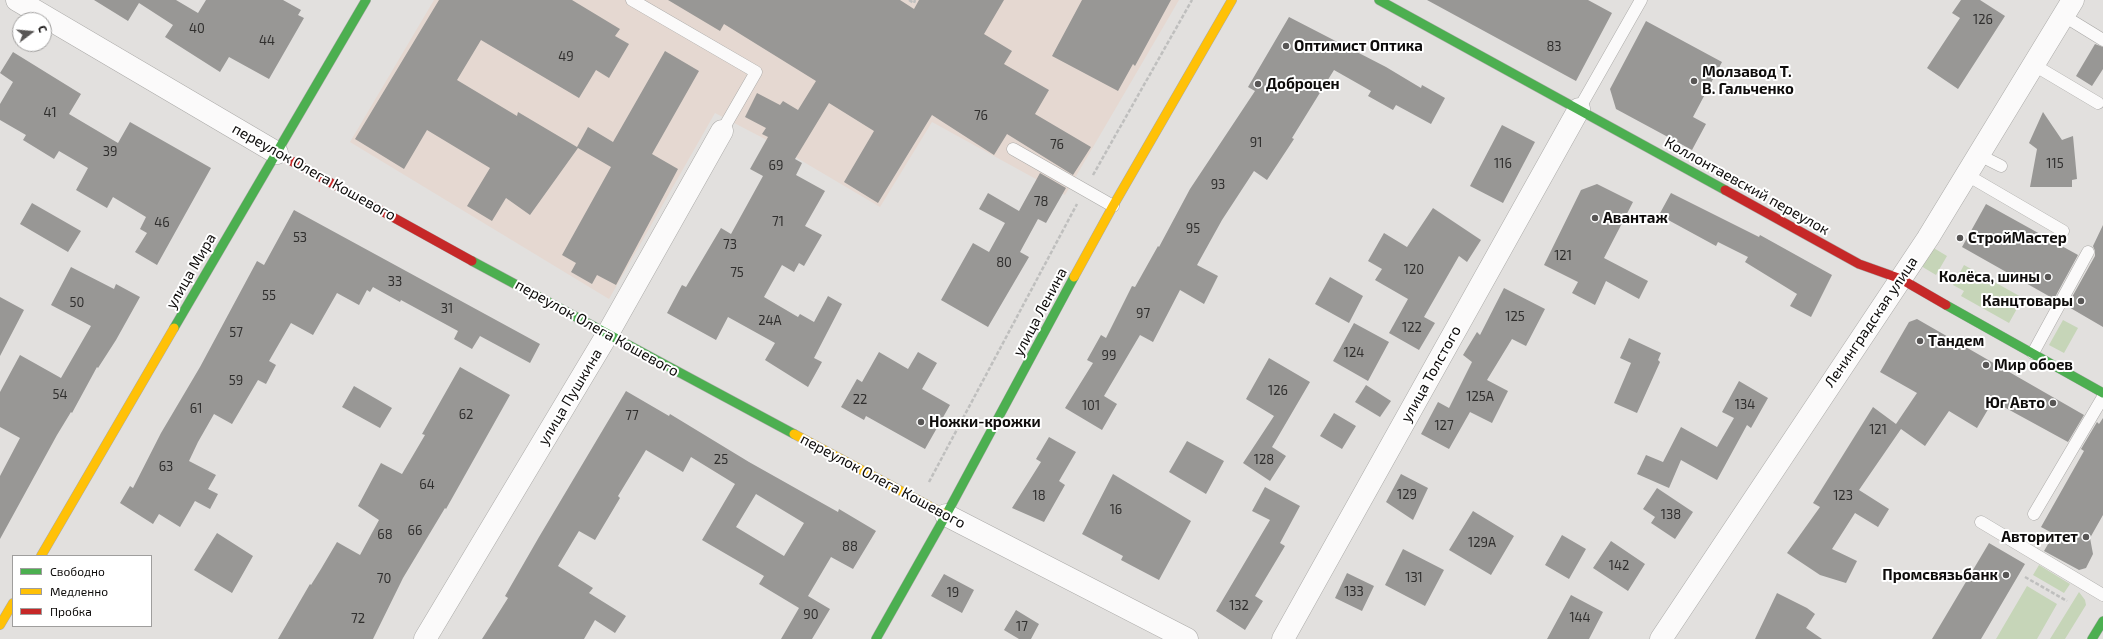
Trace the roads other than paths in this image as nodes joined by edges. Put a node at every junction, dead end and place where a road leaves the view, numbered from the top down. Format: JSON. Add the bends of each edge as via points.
{"nodes":[{"id":1,"x":17,"y":0,"type":"edge"},
{"id":2,"x":366,"y":0,"type":"edge"},
{"id":3,"x":632,"y":0,"type":"edge"},
{"id":4,"x":1232,"y":0,"type":"edge"},
{"id":5,"x":1379,"y":0,"type":"edge"},
{"id":6,"x":1641,"y":0,"type":"edge"},
{"id":7,"x":2068,"y":8,"type":"edge"},
{"id":8,"x":2103,"y":40,"type":"edge"},
{"id":9,"x":2034,"y":65,"type":"junction"},
{"id":10,"x":2098,"y":103,"type":"dead end"},
{"id":11,"x":1579,"y":109,"type":"junction"},
{"id":12,"x":722,"y":131,"type":"joint"},
{"id":13,"x":1013,"y":148,"type":"dead end"},
{"id":14,"x":277,"y":153,"type":"junction"},
{"id":15,"x":1979,"y":155,"type":"junction"},
{"id":16,"x":2001,"y":166,"type":"dead end"},
{"id":17,"x":1967,"y":175,"type":"junction"},
{"id":18,"x":1113,"y":206,"type":"junction"},
{"id":19,"x":2063,"y":232,"type":"dead end"},
{"id":20,"x":2088,"y":252,"type":"dead end"},
{"id":21,"x":1901,"y":279,"type":"junction"},
{"id":22,"x":607,"y":335,"type":"junction"},
{"id":23,"x":2033,"y":353,"type":"junction"},
{"id":24,"x":2103,"y":393,"type":"edge"},
{"id":25,"x":2103,"y":397,"type":"edge"},
{"id":26,"x":2034,"y":514,"type":"dead end"},
{"id":27,"x":946,"y":515,"type":"junction"},
{"id":28,"x":1981,"y":522,"type":"dead end"},
{"id":29,"x":42,"y":555,"type":"edge"},
{"id":30,"x":2103,"y":595,"type":"edge"},
{"id":31,"x":12,"y":605,"type":"edge"},
{"id":32,"x":2103,"y":621,"type":"edge"},
{"id":33,"x":0,"y":625,"type":"edge"},
{"id":34,"x":425,"y":639,"type":"edge"},
{"id":35,"x":876,"y":639,"type":"edge"},
{"id":36,"x":1187,"y":639,"type":"edge"},
{"id":37,"x":1283,"y":639,"type":"edge"},
{"id":38,"x":1661,"y":639,"type":"edge"},
{"id":39,"x":2092,"y":639,"type":"edge"}],
"edges":[{"from":1,"to":14,"type":"street","name":"переулок Олега Кошевого"},
{"from":2,"to":14,"type":"street","name":"улица Мира"},
{"from":3,"to":12,"type":"lane","via":[[756,72]]},
{"from":4,"to":18,"type":"street","name":"улица Ленина"},
{"from":5,"to":11,"type":"street","name":"Коллонтаевский переулок"},
{"from":6,"to":11,"type":"lane"},
{"from":7,"to":8,"type":"lane"},
{"from":7,"to":9,"type":"street","name":"Ленинградская улица"},
{"from":9,"to":10,"type":"lane"},
{"from":9,"to":15,"type":"street","name":"Ленинградская улица"},
{"from":11,"to":21,"type":"street","name":"Коллонтаевский переулок","via":[[1859,264]]},
{"from":11,"to":37,"type":"street","name":"улица Толстого"},
{"from":12,"to":22,"type":"street","name":"улица Пушкина"},
{"from":13,"to":18,"type":"lane"},
{"from":14,"to":22,"type":"street","name":"переулок Олега Кошевого"},
{"from":14,"to":29,"type":"street","name":"улица Мира"},
{"from":15,"to":16,"type":"lane"},
{"from":15,"to":17,"type":"street","name":"Ленинградская улица"},
{"from":17,"to":19,"type":"lane"},
{"from":17,"to":21,"type":"street","name":"Ленинградская улица"},
{"from":18,"to":27,"type":"street","name":"улица Ленина"},
{"from":20,"to":23,"type":"lane"},
{"from":21,"to":23,"type":"street","name":"Коллонтаевский переулок"},
{"from":21,"to":38,"type":"street","name":"Ленинградская улица"},
{"from":22,"to":27,"type":"street","name":"переулок Олега Кошевого"},
{"from":22,"to":34,"type":"street","name":"улица Пушкина"},
{"from":23,"to":24,"type":"street","name":"Коллонтаевский переулок"},
{"from":25,"to":26,"type":"lane"},
{"from":27,"to":35,"type":"street","name":"улица Ленина"},
{"from":27,"to":36,"type":"street","name":"переулок Олега Кошевого"},
{"from":28,"to":30,"type":"lane"},
{"from":31,"to":33,"type":"street"},
{"from":32,"to":39,"type":"street"}]}
